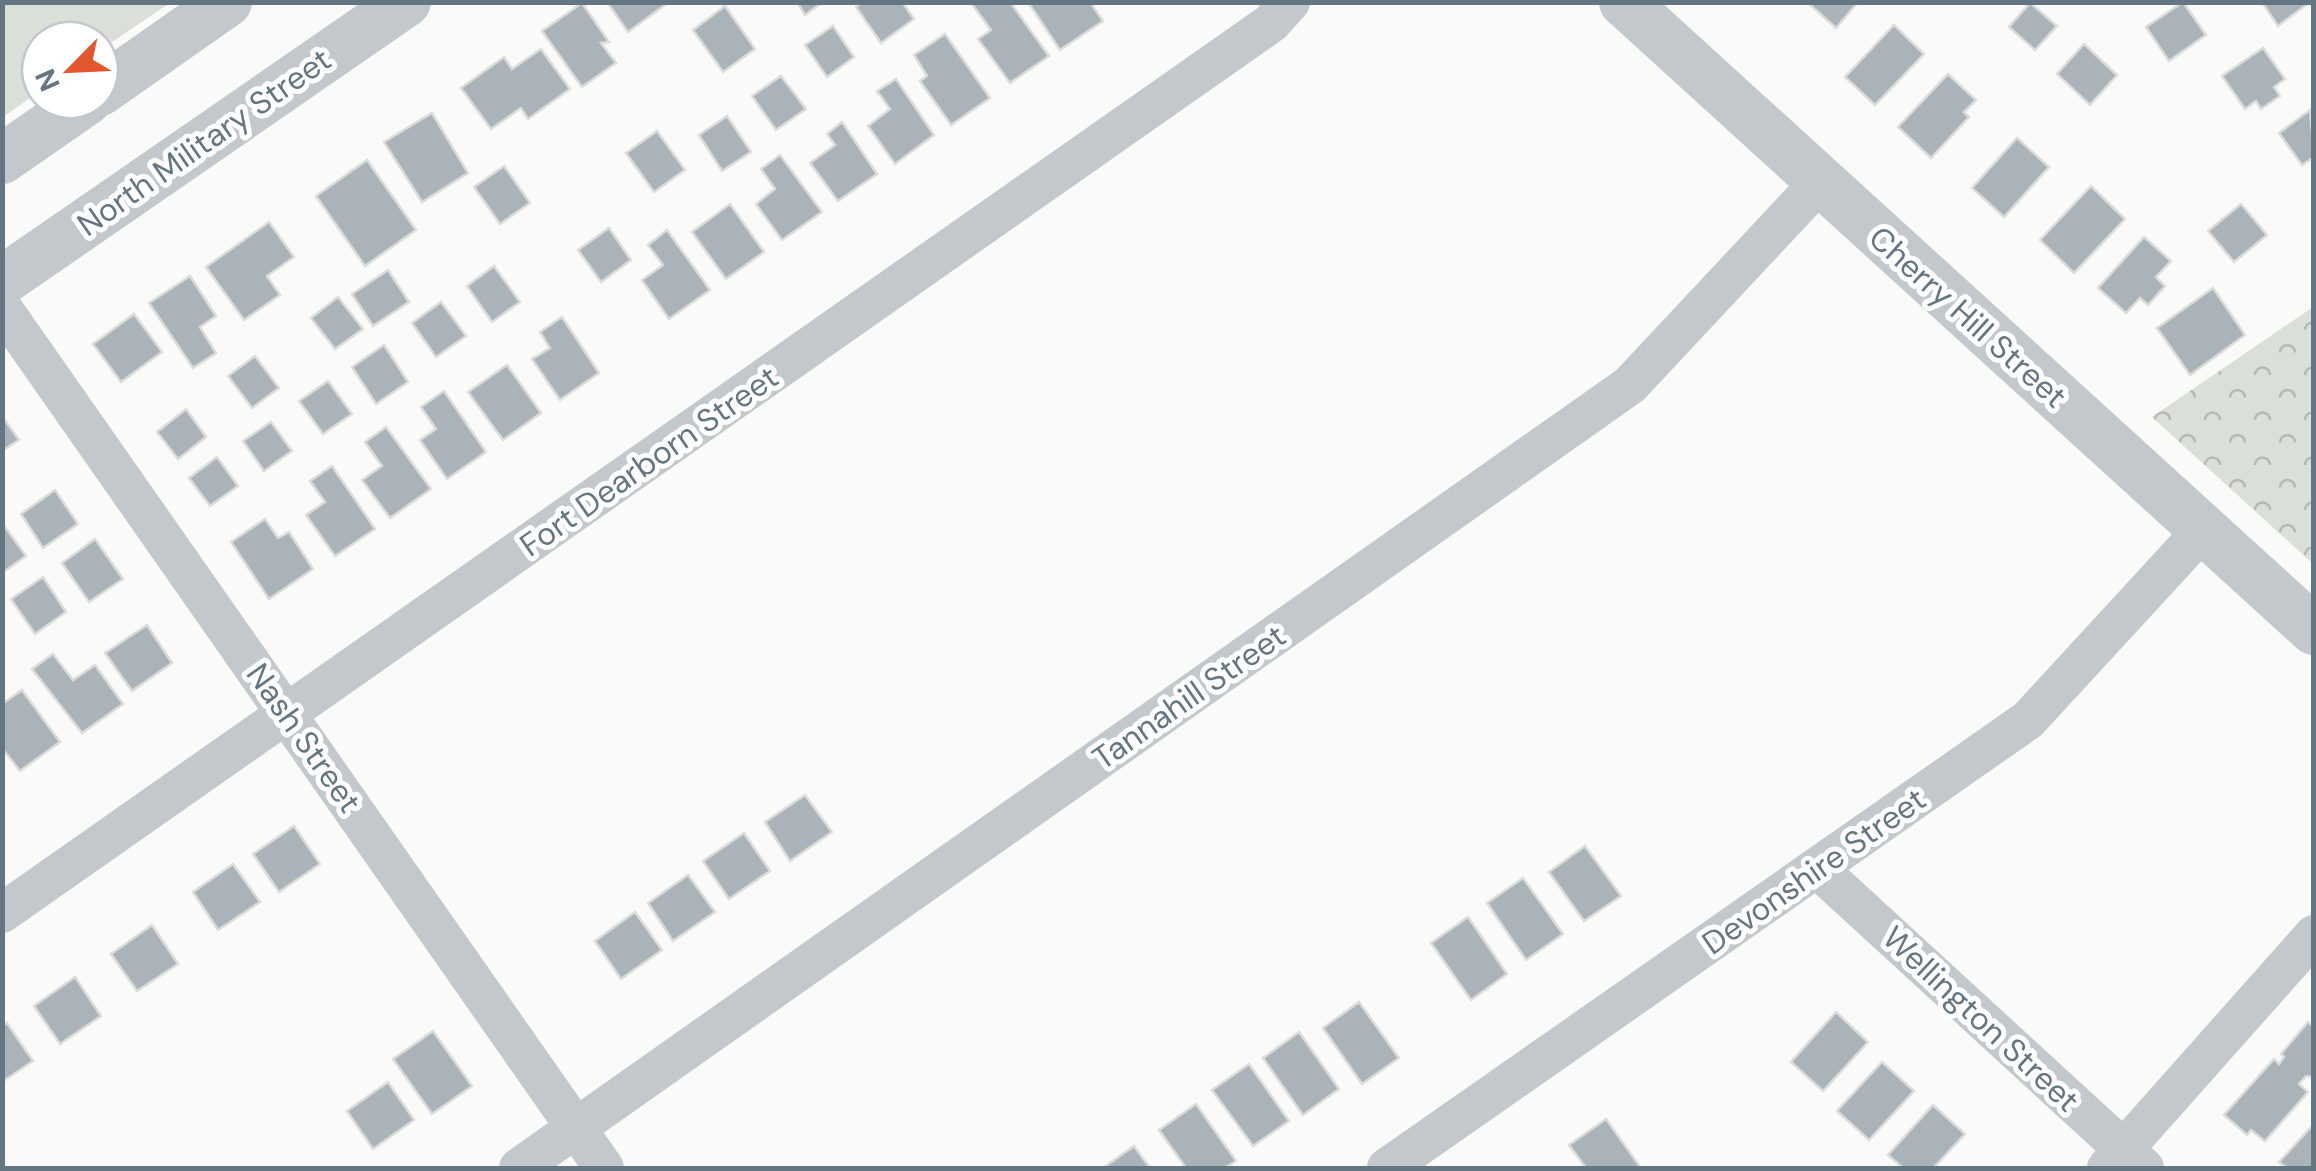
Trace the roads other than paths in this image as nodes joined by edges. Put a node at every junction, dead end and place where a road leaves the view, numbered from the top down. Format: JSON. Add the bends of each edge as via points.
{"nodes":[{"id":1,"x":228,"y":2,"type":"edge"},
{"id":2,"x":406,"y":2,"type":"edge"},
{"id":3,"x":1290,"y":2,"type":"edge"},
{"id":4,"x":1624,"y":2,"type":"edge"},
{"id":5,"x":120,"y":77,"type":"edge"},
{"id":6,"x":58,"y":120,"type":"edge"},
{"id":7,"x":2,"y":159,"type":"edge"},
{"id":8,"x":1820,"y":182,"type":"junction"},
{"id":9,"x":2,"y":280,"type":"edge"},
{"id":10,"x":2,"y":308,"type":"edge"},
{"id":11,"x":2203,"y":530,"type":"junction"},
{"id":12,"x":2314,"y":630,"type":"edge"},
{"id":13,"x":288,"y":716,"type":"junction"},
{"id":14,"x":1818,"y":869,"type":"junction"},
{"id":15,"x":2,"y":913,"type":"edge"},
{"id":16,"x":2314,"y":936,"type":"edge"},
{"id":17,"x":576,"y":1129,"type":"junction"},
{"id":18,"x":2125,"y":1162,"type":"edge"},
{"id":19,"x":519,"y":1168,"type":"edge"},
{"id":20,"x":604,"y":1168,"type":"edge"},
{"id":21,"x":1387,"y":1168,"type":"edge"}],
"edges":[{"from":1,"to":5,"type":"street"},
{"from":2,"to":9,"type":"street","name":"North Military Street"},
{"from":3,"to":13,"type":"street","name":"Fort Dearborn Street","via":[[1271,23]]},
{"from":4,"to":8,"type":"street","name":"Cherry Hill Street"},
{"from":6,"to":7,"type":"street"},
{"from":8,"to":11,"type":"street","name":"Cherry Hill Street"},
{"from":8,"to":17,"type":"street","name":"Tannahill Street","via":[[1630,386]]},
{"from":10,"to":13,"type":"street","name":"Nash Street"},
{"from":11,"to":12,"type":"street","name":"Cherry Hill Street"},
{"from":11,"to":14,"type":"street","name":"Devonshire Street","via":[[2028,720]]},
{"from":13,"to":15,"type":"street","name":"Fort Dearborn Street"},
{"from":13,"to":17,"type":"street","name":"Nash Street"},
{"from":14,"to":18,"type":"street","name":"Wellington Street"},
{"from":14,"to":21,"type":"street","name":"Devonshire Street"},
{"from":16,"to":18,"type":"street"},
{"from":17,"to":19,"type":"street","name":"Tannahill Street"},
{"from":17,"to":20,"type":"street","name":"Nash Street"}]}
